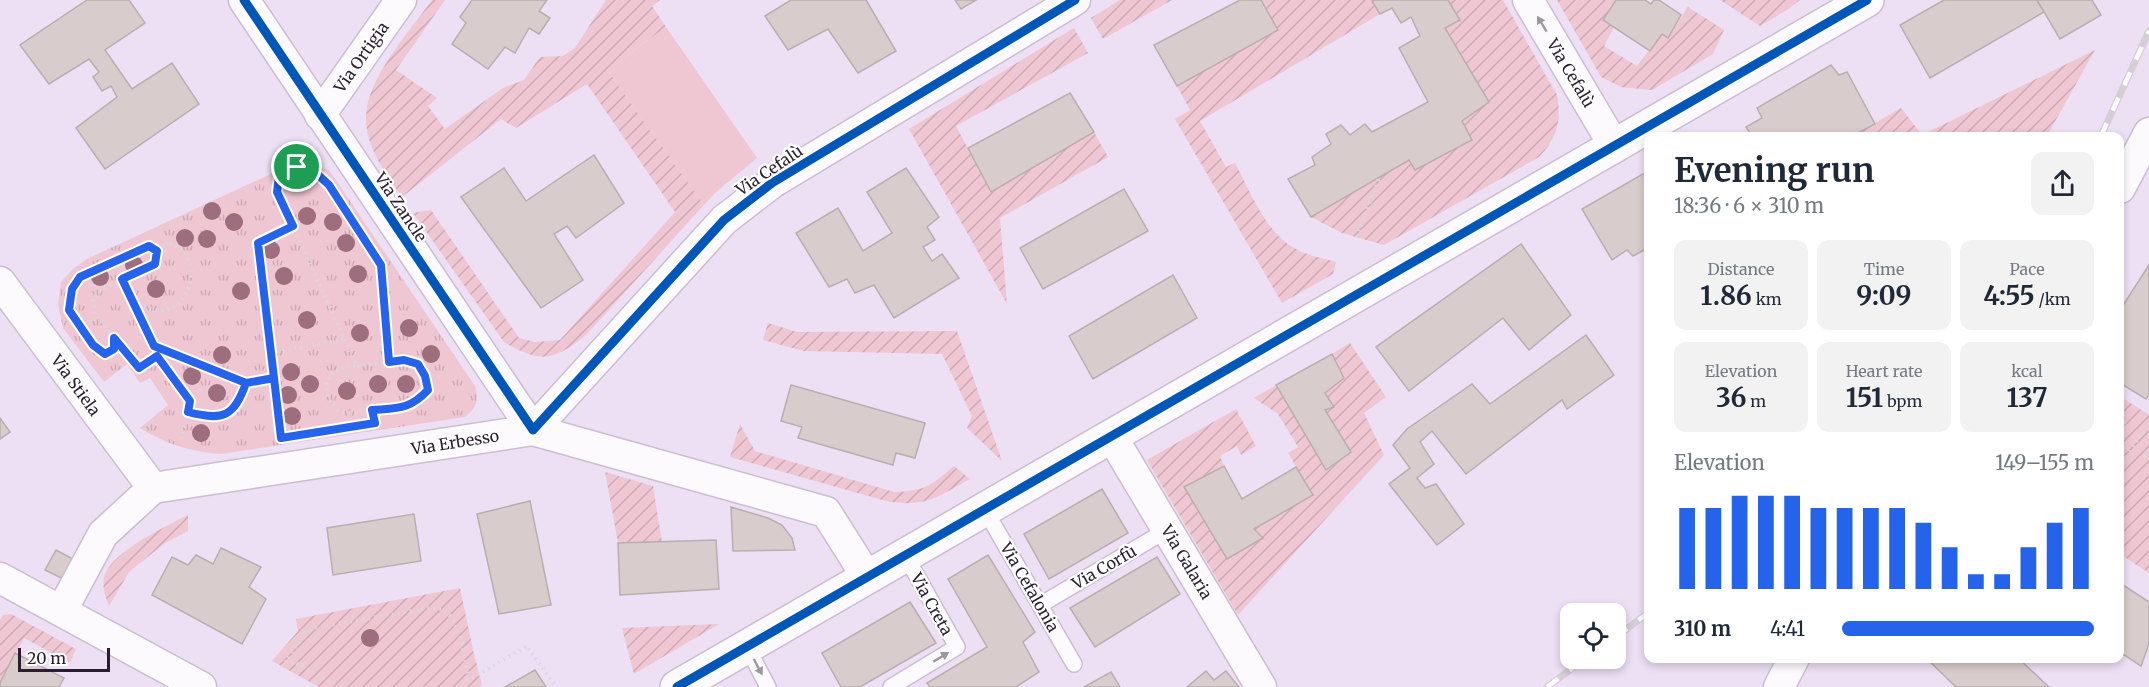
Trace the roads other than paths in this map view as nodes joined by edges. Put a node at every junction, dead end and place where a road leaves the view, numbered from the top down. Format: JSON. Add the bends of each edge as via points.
{"nodes":[{"id":1,"x":244,"y":0,"type":"edge"},
{"id":2,"x":401,"y":0,"type":"edge"},
{"id":3,"x":1075,"y":0,"type":"edge"},
{"id":4,"x":1528,"y":0,"type":"edge"},
{"id":5,"x":1867,"y":0,"type":"edge"},
{"id":6,"x":320,"y":115,"type":"junction"},
{"id":7,"x":2149,"y":133,"type":"edge"},
{"id":8,"x":1615,"y":147,"type":"junction"},
{"id":9,"x":2124,"y":180,"type":"edge"},
{"id":10,"x":0,"y":282,"type":"edge"},
{"id":11,"x":533,"y":430,"type":"junction"},
{"id":12,"x":1112,"y":437,"type":"junction"},
{"id":13,"x":153,"y":488,"type":"junction"},
{"id":14,"x":985,"y":510,"type":"junction"},
{"id":15,"x":1167,"y":530,"type":"junction"},
{"id":16,"x":905,"y":555,"type":"junction"},
{"id":17,"x":867,"y":577,"type":"junction"},
{"id":18,"x":0,"y":578,"type":"edge"},
{"id":19,"x":1040,"y":604,"type":"junction"},
{"id":20,"x":62,"y":610,"type":"junction"},
{"id":21,"x":747,"y":647,"type":"junction"},
{"id":22,"x":1791,"y":663,"type":"edge"},
{"id":23,"x":1074,"y":664,"type":"dead end"},
{"id":24,"x":190,"y":684,"type":"edge"},
{"id":25,"x":677,"y":687,"type":"edge"},
{"id":26,"x":768,"y":687,"type":"edge"},
{"id":27,"x":891,"y":687,"type":"edge"},
{"id":28,"x":1261,"y":687,"type":"edge"},
{"id":29,"x":1779,"y":687,"type":"edge"}],
"edges":[{"from":1,"to":6,"type":"street","name":"Via Zancle"},
{"from":2,"to":6,"type":"street","name":"Via Ortigia"},
{"from":3,"to":11,"type":"street","name":"Via Cefalù","via":[[772,183],[724,220]]},
{"from":8,"to":4,"type":"street","name":"Via Cefalù","one_way":true},
{"from":5,"to":8,"type":"street"},
{"from":6,"to":11,"type":"street","name":"Via Zancle"},
{"from":7,"to":9,"type":"street"},
{"from":8,"to":12,"type":"street"},
{"from":10,"to":13,"type":"street","name":"Via Stiela"},
{"from":11,"to":13,"type":"street","name":"Via Erbesso"},
{"from":11,"to":17,"type":"street","name":"Via Erbesso","via":[[826,512]]},
{"from":12,"to":14,"type":"street"},
{"from":12,"to":15,"type":"street","name":"Via Galaria"},
{"from":13,"to":20,"type":"street","via":[[103,534]]},
{"from":14,"to":16,"type":"street"},
{"from":14,"to":19,"type":"lane","name":"Via Cefalonia"},
{"from":15,"to":19,"type":"lane","name":"Via Corfù"},
{"from":15,"to":28,"type":"street","name":"Via Galaria"},
{"from":16,"to":17,"type":"street"},
{"from":27,"to":16,"type":"lane","name":"Via Creta","one_way":true,"via":[[957,647]]},
{"from":17,"to":21,"type":"street"},
{"from":18,"to":20,"type":"street"},
{"from":19,"to":23,"type":"lane","name":"Via Cefalonia"},
{"from":20,"to":24,"type":"street"},
{"from":21,"to":25,"type":"street"},
{"from":21,"to":26,"type":"lane","one_way":true},
{"from":22,"to":29,"type":"street"}]}
